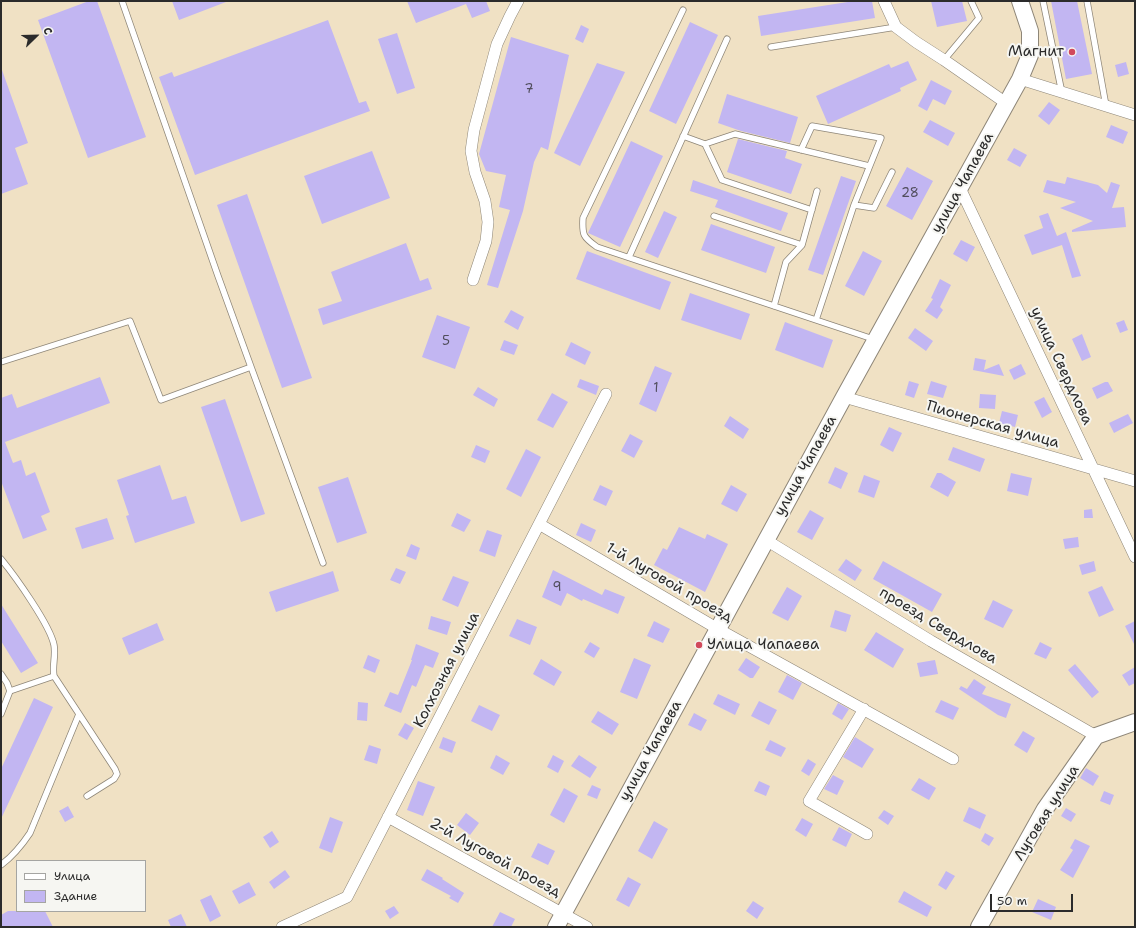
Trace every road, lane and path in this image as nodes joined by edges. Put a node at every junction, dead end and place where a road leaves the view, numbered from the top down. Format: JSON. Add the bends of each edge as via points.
{"nodes":[{"id":1,"x":122,"y":1,"type":"edge"},
{"id":2,"x":518,"y":1,"type":"edge"},
{"id":3,"x":884,"y":1,"type":"edge"},
{"id":4,"x":971,"y":1,"type":"edge"},
{"id":5,"x":1020,"y":1,"type":"edge"},
{"id":6,"x":1043,"y":1,"type":"edge"},
{"id":7,"x":1086,"y":1,"type":"edge"},
{"id":8,"x":683,"y":10,"type":"dead end"},
{"id":9,"x":896,"y":27,"type":"junction"},
{"id":10,"x":727,"y":39,"type":"dead end"},
{"id":11,"x":771,"y":47,"type":"dead end"},
{"id":12,"x":944,"y":60,"type":"junction"},
{"id":13,"x":1020,"y":79,"type":"junction"},
{"id":14,"x":1062,"y":93,"type":"junction"},
{"id":15,"x":1006,"y":104,"type":"junction"},
{"id":16,"x":1106,"y":106,"type":"junction"},
{"id":17,"x":1135,"y":115,"type":"edge"},
{"id":18,"x":684,"y":136,"type":"junction"},
{"id":19,"x":705,"y":144,"type":"junction"},
{"id":20,"x":802,"y":150,"type":"junction"},
{"id":21,"x":869,"y":166,"type":"junction"},
{"id":22,"x":892,"y":172,"type":"dead end"},
{"id":23,"x":960,"y":188,"type":"junction"},
{"id":24,"x":817,"y":191,"type":"dead end"},
{"id":25,"x":854,"y":205,"type":"junction"},
{"id":26,"x":812,"y":210,"type":"junction"},
{"id":27,"x":714,"y":216,"type":"dead end"},
{"id":28,"x":802,"y":245,"type":"junction"},
{"id":29,"x":629,"y":258,"type":"junction"},
{"id":30,"x":473,"y":280,"type":"dead end"},
{"id":31,"x":774,"y":306,"type":"junction"},
{"id":32,"x":816,"y":320,"type":"junction"},
{"id":33,"x":876,"y":340,"type":"junction"},
{"id":34,"x":1,"y":362,"type":"edge"},
{"id":35,"x":251,"y":367,"type":"junction"},
{"id":36,"x":606,"y":394,"type":"dead end"},
{"id":37,"x":844,"y":397,"type":"junction"},
{"id":38,"x":1094,"y":470,"type":"junction"},
{"id":39,"x":1135,"y":481,"type":"edge"},
{"id":40,"x":539,"y":524,"type":"junction"},
{"id":41,"x":766,"y":540,"type":"junction"},
{"id":42,"x":1135,"y":557,"type":"edge"},
{"id":43,"x":1,"y":559,"type":"edge"},
{"id":44,"x":323,"y":563,"type":"dead end"},
{"id":45,"x":718,"y":629,"type":"junction"},
{"id":46,"x":1,"y":674,"type":"edge"},
{"id":47,"x":54,"y":676,"type":"junction"},
{"id":48,"x":10,"y":691,"type":"junction"},
{"id":49,"x":864,"y":709,"type":"junction"},
{"id":50,"x":1,"y":714,"type":"edge"},
{"id":51,"x":79,"y":714,"type":"junction"},
{"id":52,"x":1135,"y":722,"type":"edge"},
{"id":53,"x":1096,"y":736,"type":"junction"},
{"id":54,"x":953,"y":759,"type":"dead end"},
{"id":55,"x":87,"y":796,"type":"dead end"},
{"id":56,"x":388,"y":817,"type":"junction"},
{"id":57,"x":867,"y":834,"type":"dead end"},
{"id":58,"x":1,"y":865,"type":"edge"},
{"id":59,"x":563,"y":913,"type":"junction"},
{"id":60,"x":282,"y":927,"type":"edge"},
{"id":61,"x":556,"y":927,"type":"edge"},
{"id":62,"x":587,"y":927,"type":"edge"},
{"id":63,"x":979,"y":927,"type":"edge"}],
"edges":[{"from":1,"to":35,"type":"lane"},
{"from":2,"to":30,"type":"street","via":[[497,44],[470,151],[488,222],[486,240]]},
{"from":3,"to":9,"type":"street"},
{"from":4,"to":12,"type":"lane","via":[[979,18]]},
{"from":5,"to":13,"type":"street","name":"улица Чапаева","via":[[1030,31],[1030,54]]},
{"from":6,"to":14,"type":"lane"},
{"from":7,"to":16,"type":"lane"},
{"from":8,"to":29,"type":"lane","via":[[583,218],[584,237],[597,247]]},
{"from":9,"to":11,"type":"lane"},
{"from":9,"to":12,"type":"street"},
{"from":10,"to":18,"type":"lane"},
{"from":12,"to":15,"type":"street"},
{"from":13,"to":14,"type":"street"},
{"from":13,"to":15,"type":"street","name":"улица Чапаева"},
{"from":14,"to":16,"type":"street"},
{"from":15,"to":23,"type":"street","name":"улица Чапаева"},
{"from":16,"to":17,"type":"street"},
{"from":18,"to":19,"type":"lane"},
{"from":18,"to":29,"type":"lane"},
{"from":19,"to":20,"type":"lane","via":[[735,134]]},
{"from":19,"to":26,"type":"lane","via":[[722,180]]},
{"from":20,"to":21,"type":"lane"},
{"from":20,"to":21,"type":"lane","via":[[812,126],[881,138]]},
{"from":21,"to":25,"type":"lane"},
{"from":22,"to":25,"type":"lane","via":[[874,208]]},
{"from":23,"to":33,"type":"street","name":"улица Чапаева"},
{"from":23,"to":38,"type":"street","name":"улица Свердлова"},
{"from":24,"to":26,"type":"lane"},
{"from":25,"to":32,"type":"lane"},
{"from":26,"to":28,"type":"lane"},
{"from":27,"to":28,"type":"lane"},
{"from":28,"to":31,"type":"lane","via":[[786,262]]},
{"from":29,"to":31,"type":"lane"},
{"from":31,"to":32,"type":"lane"},
{"from":32,"to":33,"type":"lane"},
{"from":33,"to":37,"type":"street","name":"улица Чапаева"},
{"from":34,"to":35,"type":"lane","via":[[130,321],[161,400]]},
{"from":35,"to":44,"type":"lane"},
{"from":36,"to":40,"type":"street","name":"Колхозная улица"},
{"from":37,"to":38,"type":"street","name":"Пионерская улица"},
{"from":37,"to":41,"type":"street","name":"улица Чапаева"},
{"from":38,"to":39,"type":"street","name":"Пионерская улица"},
{"from":38,"to":42,"type":"street","name":"улица Свердлова"},
{"from":40,"to":45,"type":"street","name":"1-й Луговой проезд"},
{"from":40,"to":56,"type":"street","name":"Колхозная улица"},
{"from":41,"to":45,"type":"street","name":"улица Чапаева"},
{"from":41,"to":53,"type":"street","name":"проезд Свердлова","via":[[931,641]]},
{"from":43,"to":47,"type":"lane","via":[[44,622],[54,644]]},
{"from":45,"to":49,"type":"street","name":"1-й Луговой проезд"},
{"from":45,"to":59,"type":"street","name":"улица Чапаева"},
{"from":46,"to":48,"type":"lane"},
{"from":47,"to":48,"type":"lane"},
{"from":47,"to":51,"type":"lane"},
{"from":48,"to":50,"type":"lane"},
{"from":49,"to":54,"type":"street","name":"1-й Луговой проезд"},
{"from":49,"to":57,"type":"street","via":[[809,801]]},
{"from":51,"to":55,"type":"lane","via":[[117,774],[114,779]]},
{"from":51,"to":58,"type":"lane","via":[[30,833],[10,859]]},
{"from":52,"to":53,"type":"street"},
{"from":53,"to":63,"type":"street","name":"Луговая улица","via":[[1045,809]]},
{"from":56,"to":59,"type":"street","name":"2-й Луговой проезд"},
{"from":56,"to":60,"type":"street","name":"Колхозная улица","via":[[347,896]]},
{"from":59,"to":61,"type":"street","name":"улица Чапаева"},
{"from":59,"to":62,"type":"street","name":"2-й Луговой проезд"}]}
